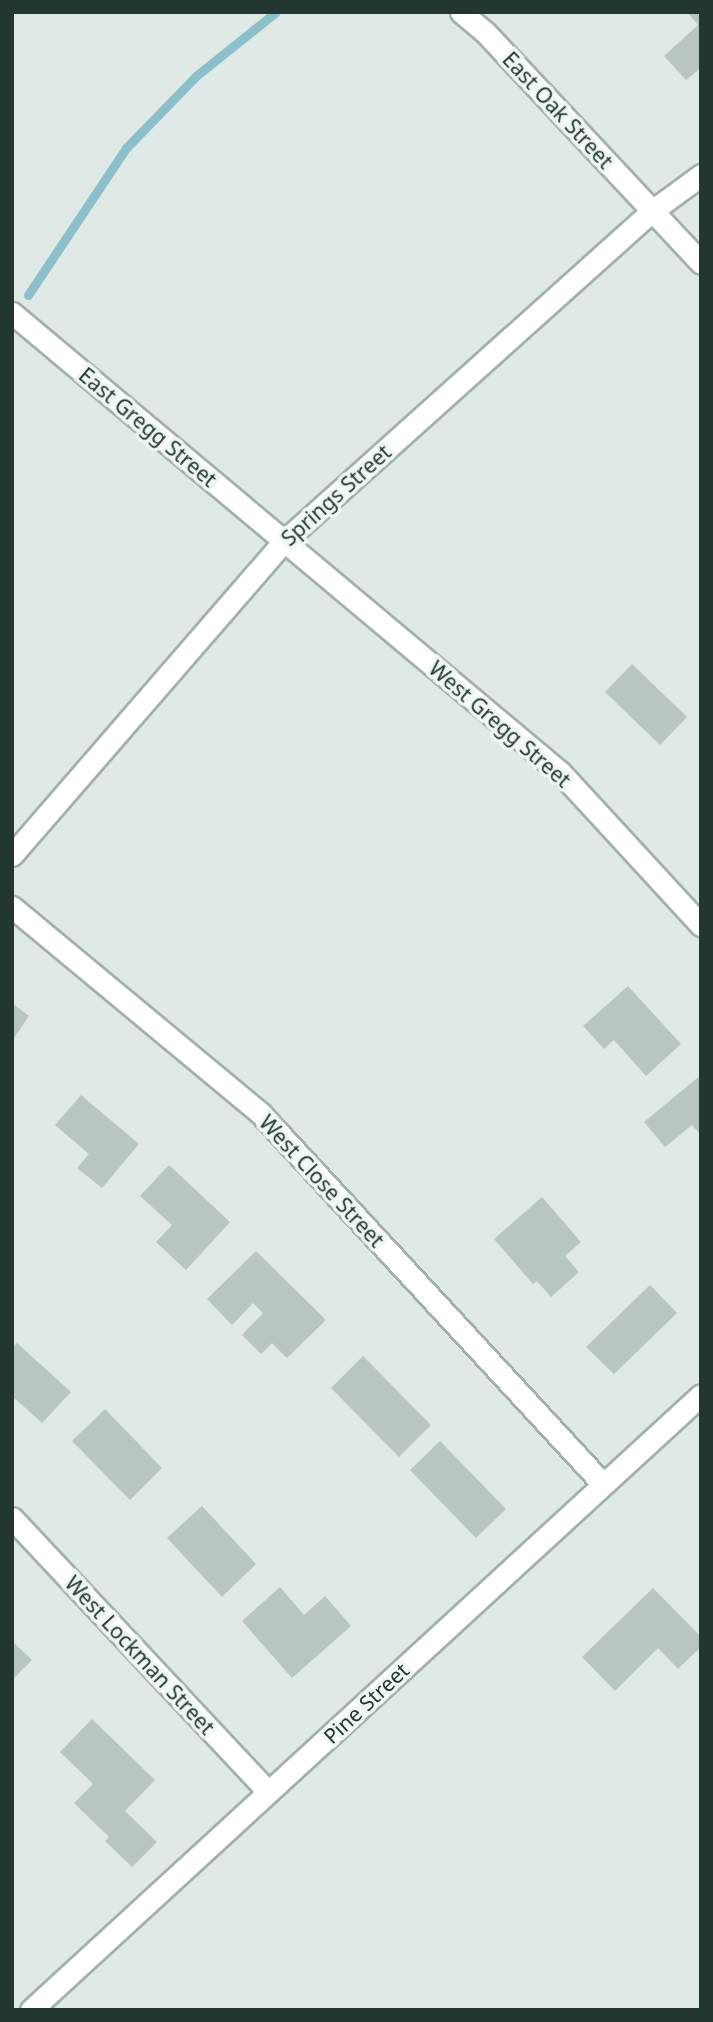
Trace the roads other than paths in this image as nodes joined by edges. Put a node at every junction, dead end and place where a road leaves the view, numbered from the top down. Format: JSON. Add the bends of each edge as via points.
{"nodes":[{"id":1,"x":461,"y":12,"type":"edge"},
{"id":2,"x":701,"y":175,"type":"edge"},
{"id":3,"x":652,"y":211,"type":"junction"},
{"id":4,"x":701,"y":263,"type":"edge"},
{"id":5,"x":12,"y":313,"type":"edge"},
{"id":6,"x":283,"y":541,"type":"junction"},
{"id":7,"x":12,"y":855,"type":"edge"},
{"id":8,"x":12,"y":907,"type":"edge"},
{"id":9,"x":701,"y":925,"type":"edge"},
{"id":10,"x":701,"y":1395,"type":"edge"},
{"id":11,"x":603,"y":1484,"type":"junction"},
{"id":12,"x":12,"y":1518,"type":"edge"},
{"id":13,"x":268,"y":1792,"type":"junction"},
{"id":14,"x":31,"y":2010,"type":"edge"}],
"edges":[{"from":1,"to":3,"type":"street","name":"East Oak Street"},
{"from":2,"to":3,"type":"street","name":"Springs Street"},
{"from":3,"to":4,"type":"street","name":"East Oak Street"},
{"from":3,"to":6,"type":"street","name":"Springs Street"},
{"from":5,"to":6,"type":"street","name":"East Gregg Street"},
{"from":6,"to":7,"type":"street","name":"Springs Street"},
{"from":6,"to":9,"type":"street","name":"West Gregg Street","via":[[561,773]]},
{"from":8,"to":11,"type":"street","name":"West Close Street","via":[[261,1114]]},
{"from":10,"to":11,"type":"street","name":"Pine Street"},
{"from":11,"to":13,"type":"street","name":"Pine Street"},
{"from":12,"to":13,"type":"street","name":"West Lockman Street"},
{"from":13,"to":14,"type":"street","name":"Pine Street"}]}
